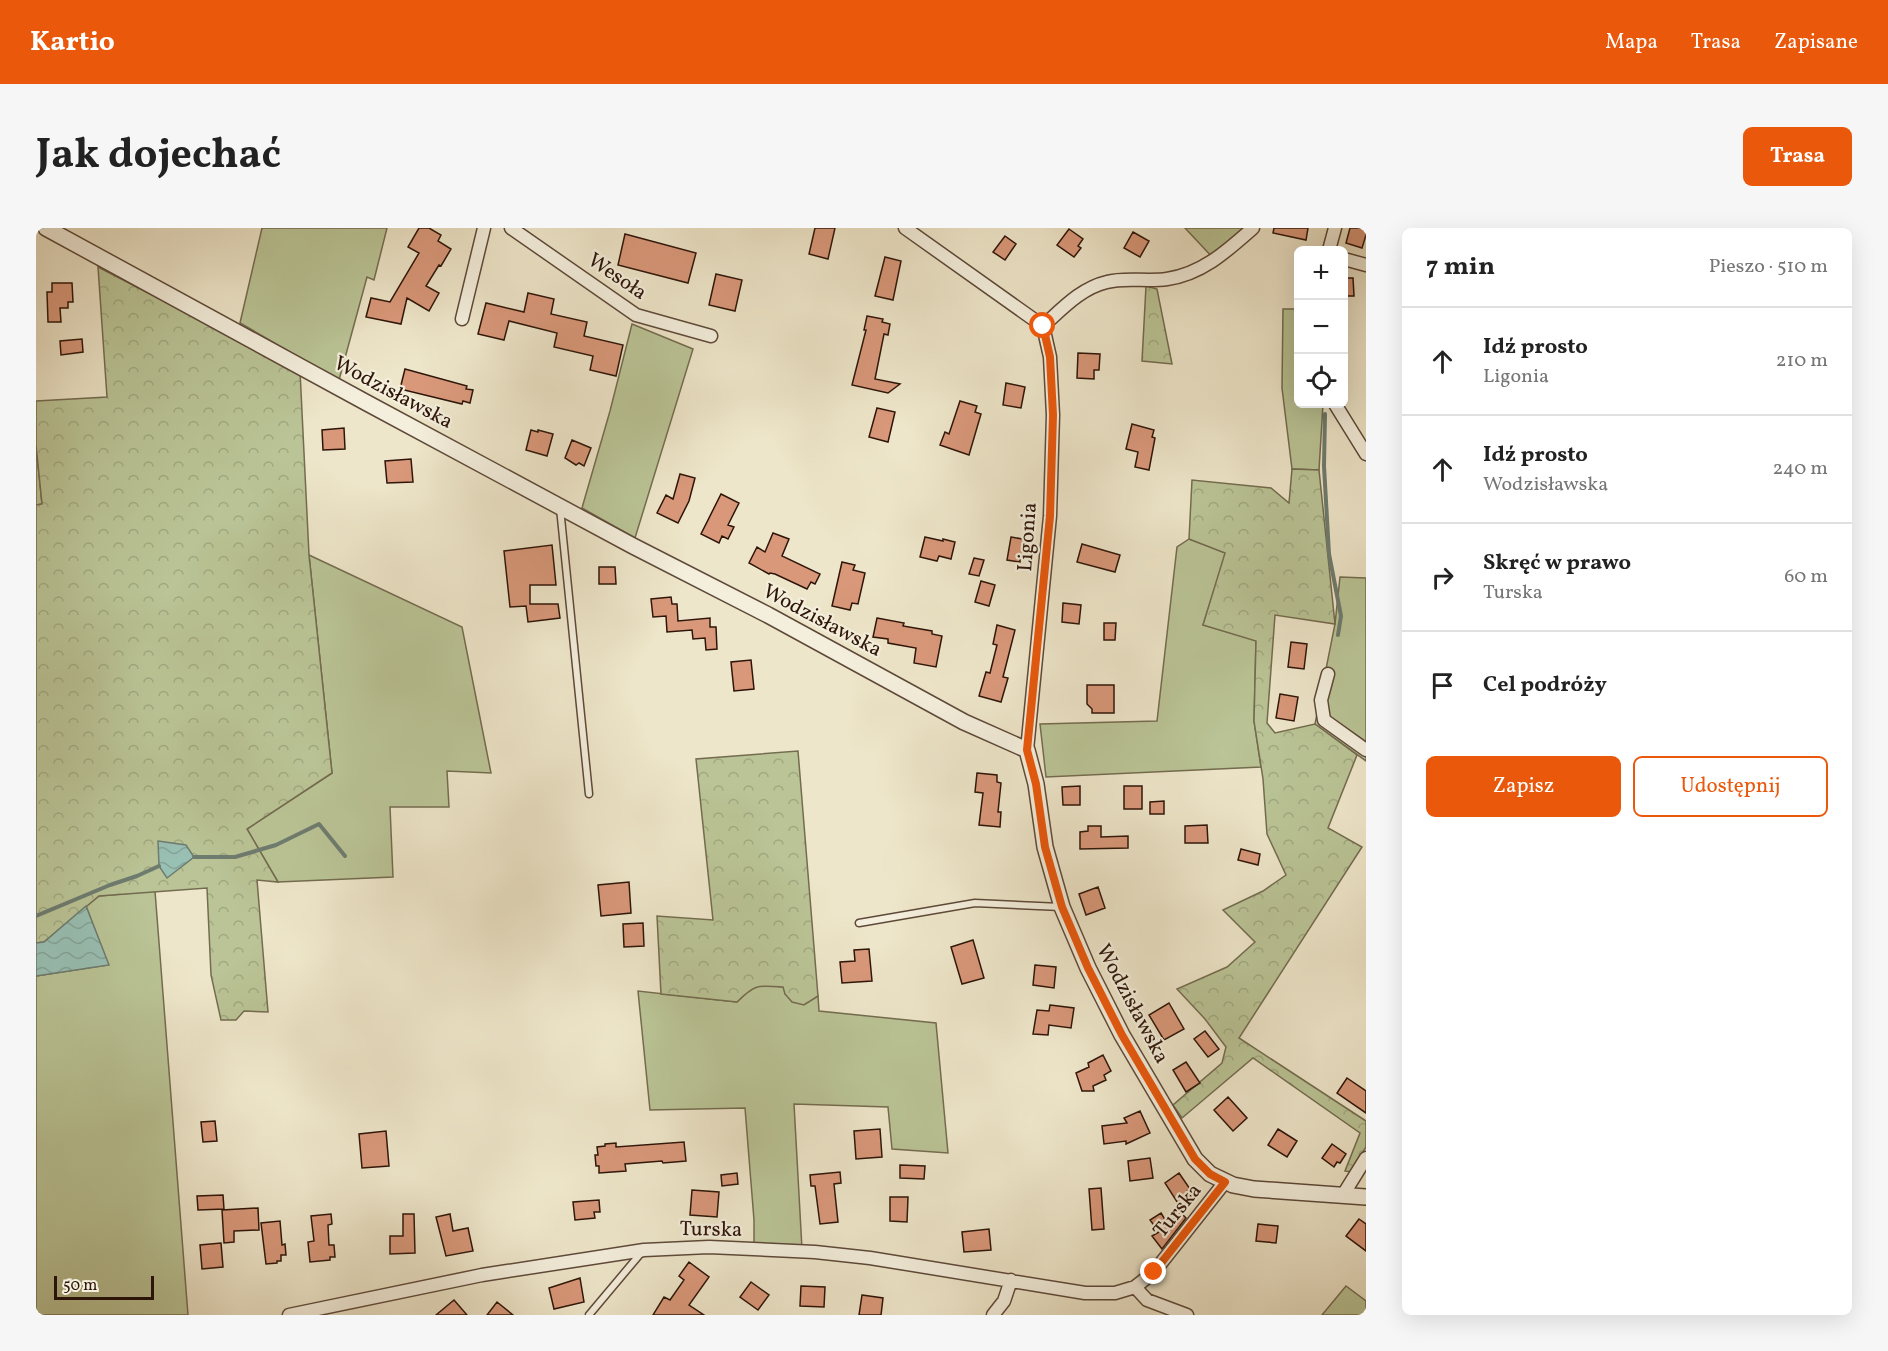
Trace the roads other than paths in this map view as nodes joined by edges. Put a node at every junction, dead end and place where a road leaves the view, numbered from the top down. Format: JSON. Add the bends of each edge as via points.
{"nodes":[{"id":1,"x":46,"y":228,"type":"edge"},
{"id":2,"x":484,"y":228,"type":"edge"},
{"id":3,"x":512,"y":228,"type":"edge"},
{"id":4,"x":905,"y":228,"type":"edge"},
{"id":5,"x":1252,"y":228,"type":"edge"},
{"id":6,"x":1335,"y":228,"type":"edge"},
{"id":7,"x":1330,"y":246,"type":"edge"},
{"id":8,"x":1348,"y":259,"type":"edge"},
{"id":9,"x":1366,"y":265,"type":"edge"},
{"id":10,"x":462,"y":319,"type":"dead end"},
{"id":11,"x":1043,"y":326,"type":"junction"},
{"id":12,"x":711,"y":336,"type":"dead end"},
{"id":13,"x":1337,"y":408,"type":"edge"},
{"id":14,"x":1366,"y":454,"type":"edge"},
{"id":15,"x":560,"y":507,"type":"junction"},
{"id":16,"x":1328,"y":674,"type":"dead end"},
{"id":17,"x":1027,"y":750,"type":"junction"},
{"id":18,"x":1366,"y":750,"type":"edge"},
{"id":19,"x":589,"y":794,"type":"dead end"},
{"id":20,"x":1062,"y":907,"type":"junction"},
{"id":21,"x":859,"y":923,"type":"dead end"},
{"id":22,"x":1366,"y":1158,"type":"edge"},
{"id":23,"x":1225,"y":1182,"type":"junction"},
{"id":24,"x":1343,"y":1195,"type":"junction"},
{"id":25,"x":1366,"y":1197,"type":"edge"},
{"id":26,"x":644,"y":1250,"type":"junction"},
{"id":27,"x":1011,"y":1280,"type":"junction"},
{"id":28,"x":1134,"y":1287,"type":"junction"},
{"id":29,"x":289,"y":1315,"type":"edge"},
{"id":30,"x":590,"y":1315,"type":"edge"},
{"id":31,"x":993,"y":1315,"type":"edge"},
{"id":32,"x":1187,"y":1315,"type":"edge"}],
"edges":[{"from":1,"to":15,"type":"street","name":"Wodzisławska"},
{"from":2,"to":10,"type":"street"},
{"from":3,"to":12,"type":"street","name":"Wesoła","via":[[636,315]]},
{"from":4,"to":11,"type":"street"},
{"from":5,"to":11,"type":"street","via":[[1196,271],[1167,279],[1107,281],[1083,292]]},
{"from":6,"to":7,"type":"street"},
{"from":8,"to":9,"type":"street"},
{"from":11,"to":17,"type":"street","name":"Ligonia","via":[[1050,357],[1053,415],[1050,504]]},
{"from":13,"to":14,"type":"street"},
{"from":15,"to":17,"type":"street","name":"Wodzisławska","via":[[964,722]]},
{"from":15,"to":19,"type":"lane"},
{"from":16,"to":18,"type":"street","via":[[1321,700],[1324,720]]},
{"from":17,"to":20,"type":"street","name":"Wodzisławska","via":[[1045,847]]},
{"from":20,"to":21,"type":"lane","via":[[975,903]]},
{"from":20,"to":23,"type":"street","name":"Wodzisławska","via":[[1122,1035],[1203,1168]]},
{"from":22,"to":24,"type":"street"},
{"from":23,"to":24,"type":"street","name":"Wodzisławska","via":[[1254,1189]]},
{"from":23,"to":28,"type":"street","name":"Turska","via":[[1154,1272]]},
{"from":24,"to":25,"type":"street","name":"Wodzisławska"},
{"from":26,"to":27,"type":"street","name":"Turska","via":[[709,1247],[815,1252]]},
{"from":26,"to":29,"type":"street","name":"Turska","via":[[482,1275]]},
{"from":26,"to":30,"type":"lane"},
{"from":27,"to":28,"type":"street","name":"Turska","via":[[1096,1294]]},
{"from":27,"to":31,"type":"street","via":[[1004,1301]]},
{"from":28,"to":32,"type":"street","via":[[1147,1300]]}]}
